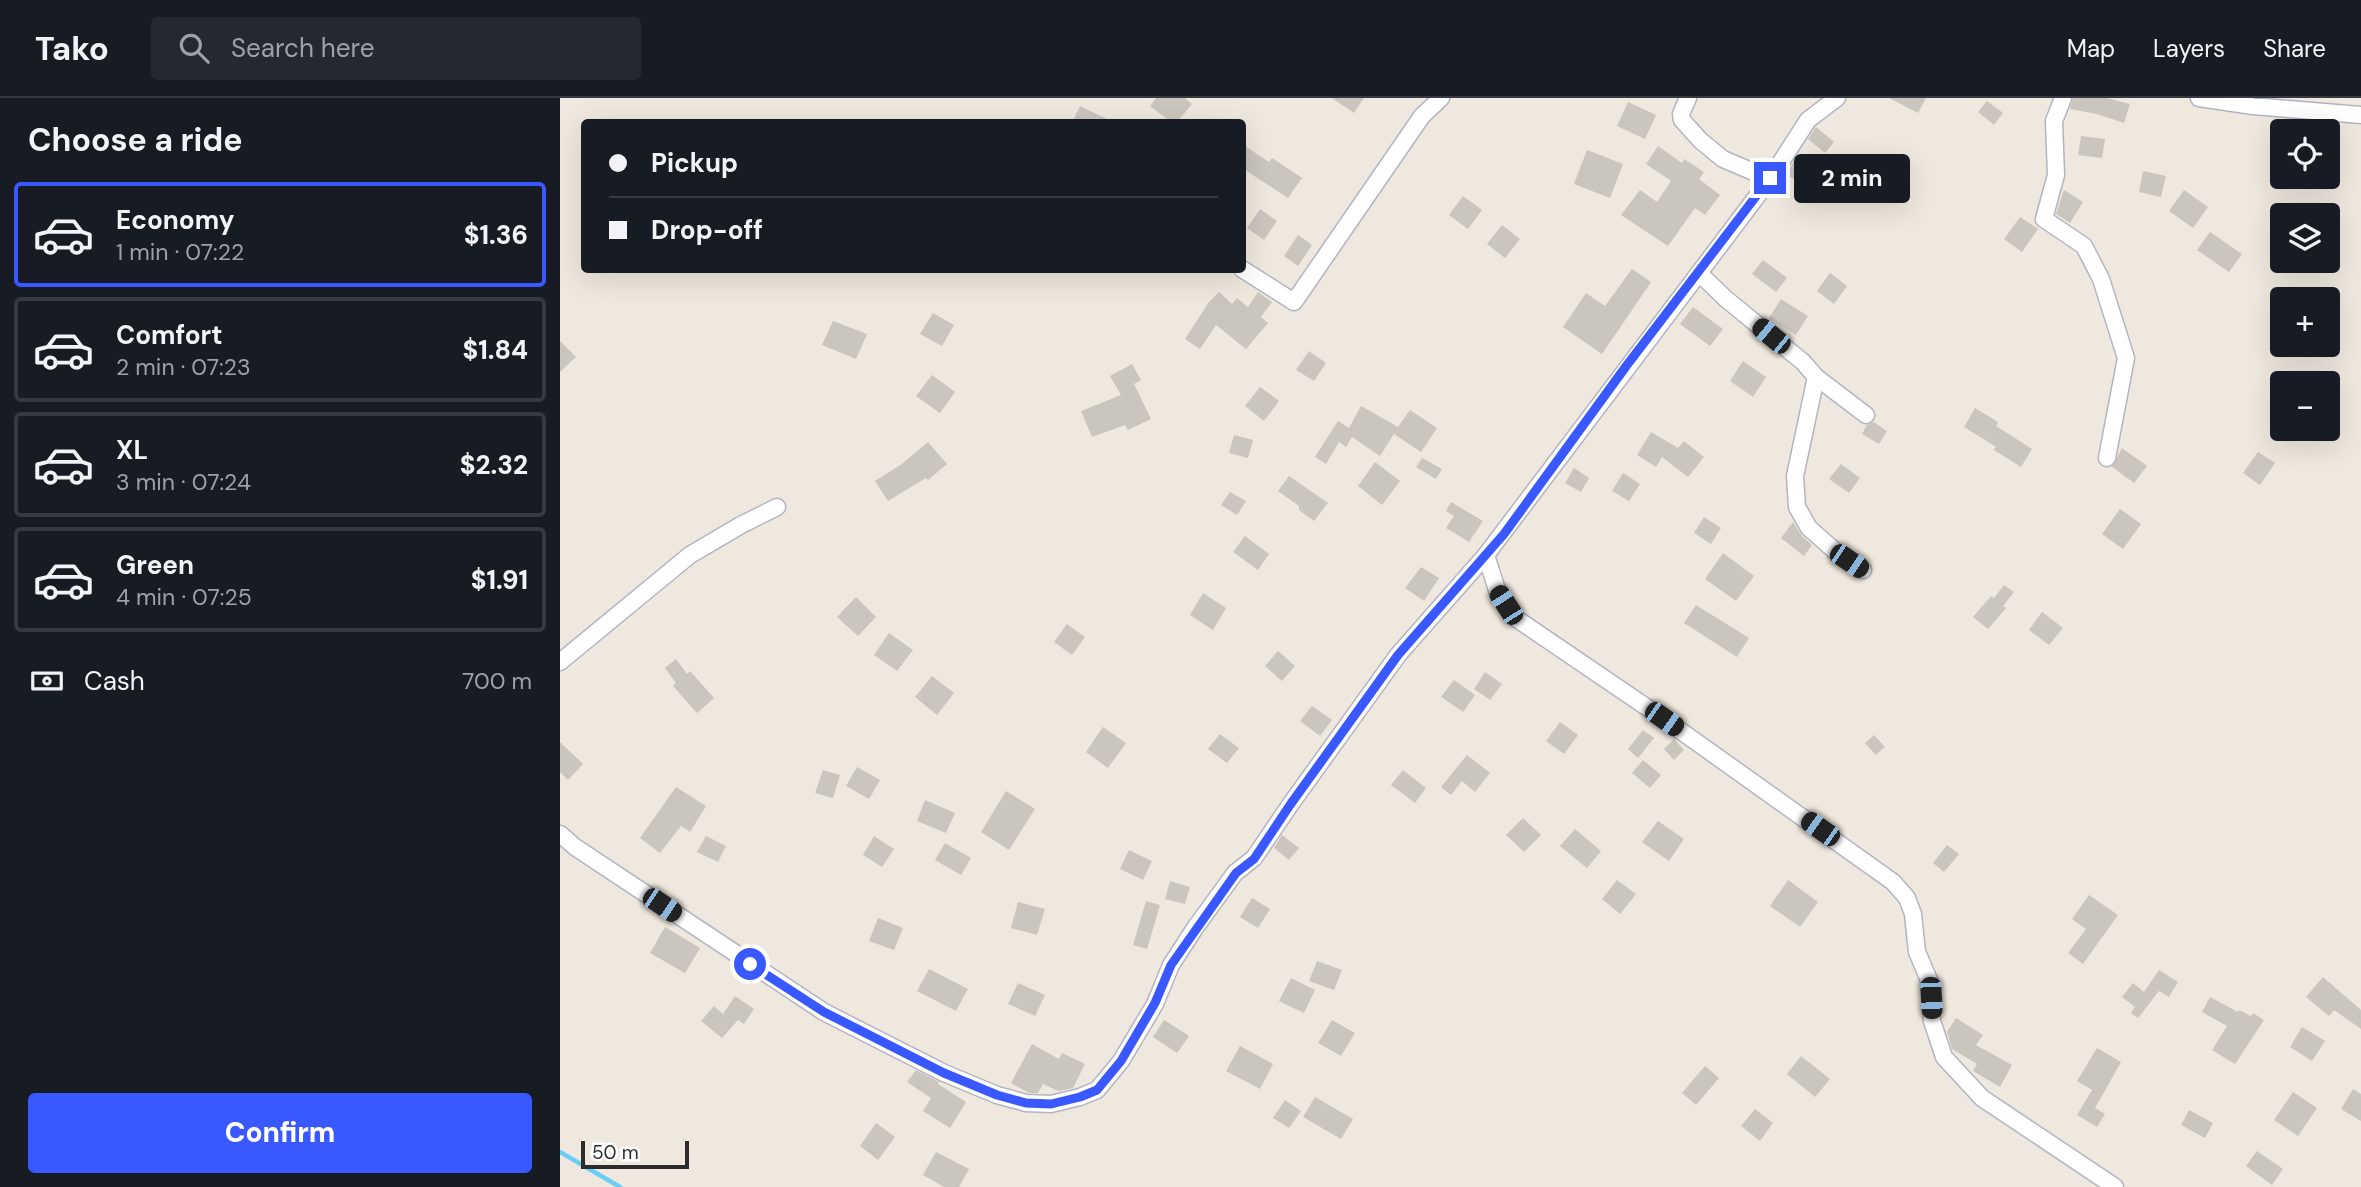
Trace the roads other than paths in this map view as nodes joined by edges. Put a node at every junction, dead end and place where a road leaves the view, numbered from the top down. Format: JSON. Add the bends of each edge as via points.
{"nodes":[{"id":1,"x":1441,"y":98,"type":"edge"},
{"id":2,"x":1688,"y":98,"type":"edge"},
{"id":3,"x":1837,"y":98,"type":"edge"},
{"id":4,"x":2063,"y":98,"type":"edge"},
{"id":5,"x":2199,"y":98,"type":"edge"},
{"id":6,"x":2361,"y":115,"type":"edge"},
{"id":7,"x":1770,"y":178,"type":"junction"},
{"id":8,"x":1246,"y":272,"type":"edge"},
{"id":9,"x":1699,"y":273,"type":"junction"},
{"id":10,"x":1816,"y":377,"type":"junction"},
{"id":11,"x":1866,"y":415,"type":"dead end"},
{"id":12,"x":2108,"y":458,"type":"dead end"},
{"id":13,"x":777,"y":508,"type":"dead end"},
{"id":14,"x":1486,"y":555,"type":"junction"},
{"id":15,"x":1863,"y":570,"type":"dead end"},
{"id":16,"x":560,"y":662,"type":"edge"},
{"id":17,"x":560,"y":834,"type":"edge"},
{"id":18,"x":2115,"y":1187,"type":"edge"}],
"edges":[{"from":1,"to":8,"type":"street","via":[[1422,116],[1294,302]]},
{"from":2,"to":7,"type":"street","via":[[1682,120],[1701,141],[1723,159]]},
{"from":3,"to":7,"type":"street","via":[[1808,120]]},
{"from":4,"to":12,"type":"street","via":[[2054,121],[2056,175],[2045,219],[2084,246],[2101,279],[2126,358]]},
{"from":5,"to":6,"type":"street"},
{"from":7,"to":9,"type":"street"},
{"from":9,"to":10,"type":"street"},
{"from":9,"to":14,"type":"street"},
{"from":10,"to":11,"type":"street"},
{"from":10,"to":15,"type":"street","via":[[1795,476],[1797,508],[1809,528]]},
{"from":13,"to":16,"type":"street","via":[[690,555]]},
{"from":14,"to":17,"type":"street","via":[[1398,655],[1254,859],[1236,873],[1203,917],[1171,965],[1121,1061],[1097,1090],[1080,1097],[1051,1104],[1026,1103],[944,1073],[824,1012]]},
{"from":14,"to":18,"type":"street","via":[[1498,593],[1514,617],[1893,882],[1913,914],[1917,952],[1929,981],[1932,1021],[1944,1057],[1982,1098]]}]}
